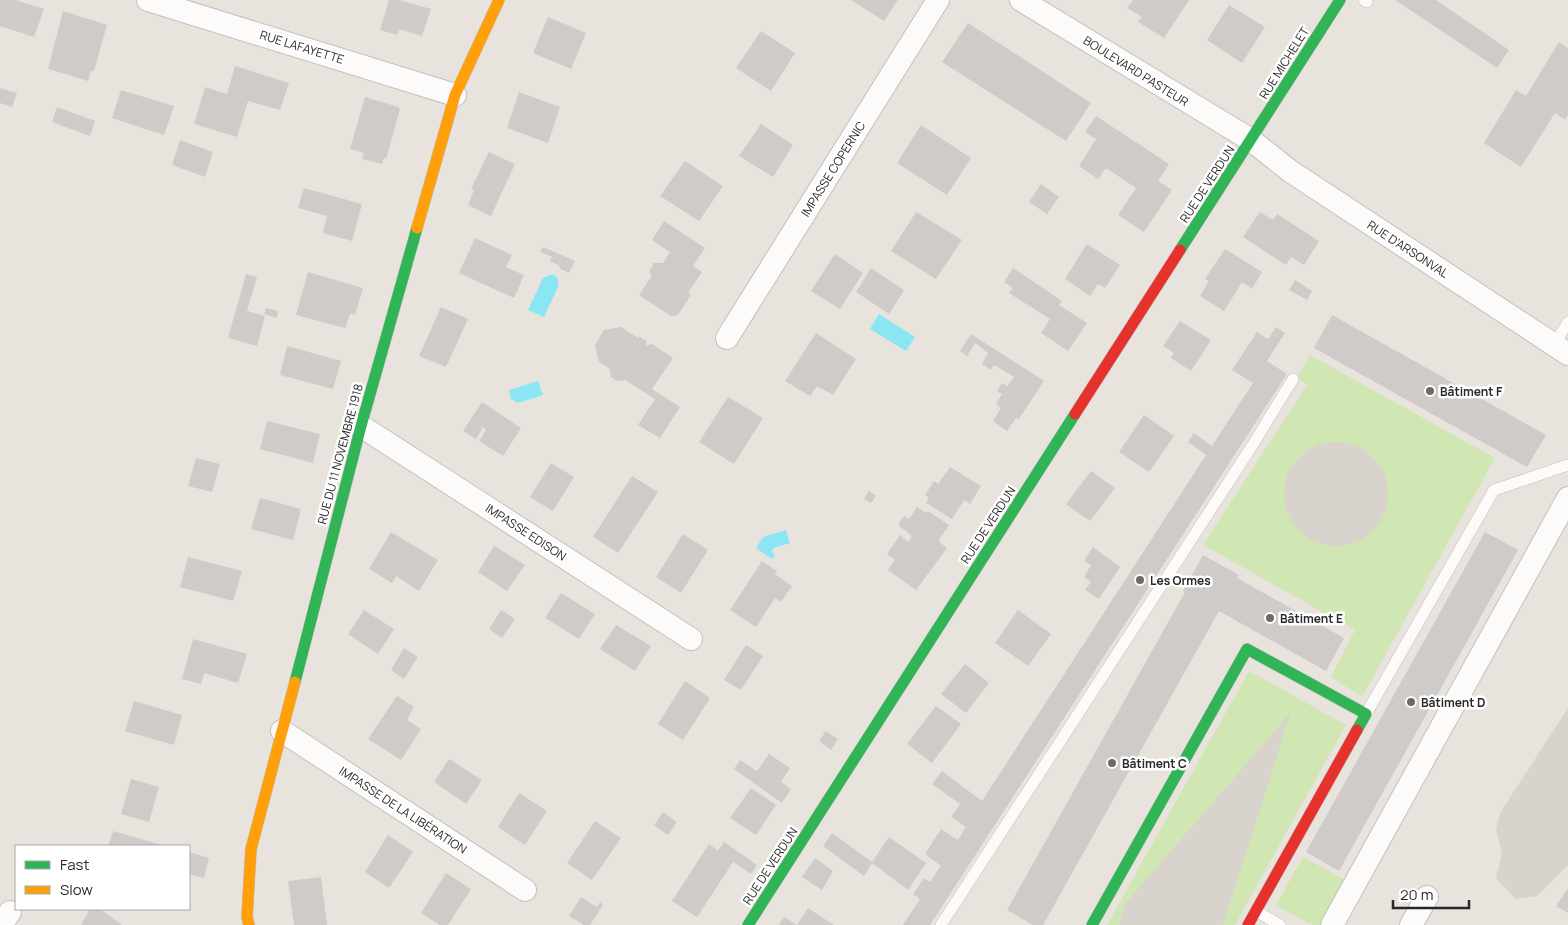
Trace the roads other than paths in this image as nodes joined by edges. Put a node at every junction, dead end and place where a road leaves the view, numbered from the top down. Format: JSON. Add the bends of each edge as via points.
{"nodes":[{"id":1,"x":148,"y":0,"type":"edge"},
{"id":2,"x":499,"y":0,"type":"edge"},
{"id":3,"x":938,"y":0,"type":"edge"},
{"id":4,"x":1021,"y":0,"type":"edge"},
{"id":5,"x":1340,"y":0,"type":"edge"},
{"id":6,"x":455,"y":95,"type":"junction"},
{"id":7,"x":1251,"y":140,"type":"junction"},
{"id":8,"x":1568,"y":322,"type":"edge"},
{"id":9,"x":726,"y":338,"type":"dead end"},
{"id":10,"x":1561,"y":350,"type":"edge"},
{"id":11,"x":1293,"y":379,"type":"dead end"},
{"id":12,"x":361,"y":426,"type":"junction"},
{"id":13,"x":1568,"y":464,"type":"edge"},
{"id":14,"x":1568,"y":498,"type":"edge"},
{"id":15,"x":691,"y":639,"type":"dead end"},
{"id":16,"x":1366,"y":714,"type":"junction"},
{"id":17,"x":282,"y":731,"type":"junction"},
{"id":18,"x":525,"y":890,"type":"dead end"},
{"id":19,"x":1427,"y":897,"type":"dead end"},
{"id":20,"x":1256,"y":911,"type":"junction"},
{"id":21,"x":249,"y":925,"type":"edge"},
{"id":22,"x":748,"y":925,"type":"edge"},
{"id":23,"x":941,"y":925,"type":"edge"},
{"id":24,"x":1092,"y":925,"type":"edge"},
{"id":25,"x":1248,"y":925,"type":"edge"},
{"id":26,"x":1280,"y":925,"type":"edge"},
{"id":27,"x":1332,"y":925,"type":"edge"},
{"id":28,"x":1411,"y":925,"type":"edge"}],
"edges":[{"from":1,"to":6,"type":"street","name":"RUE LAFAYETTE"},
{"from":2,"to":6,"type":"street","name":"RUE DU 11 NOVEMBRE 1918"},
{"from":3,"to":9,"type":"street","name":"IMPASSE COPERNIC"},
{"from":4,"to":7,"type":"street","name":"BOULEVARD PASTEUR"},
{"from":5,"to":7,"type":"street","name":"RUE MICHELET"},
{"from":6,"to":12,"type":"street","name":"RUE DU 11 NOVEMBRE 1918"},
{"from":7,"to":10,"type":"street","name":"RUE D'ARSONVAL","via":[[1290,171]]},
{"from":7,"to":22,"type":"street","name":"RUE DE VERDUN"},
{"from":8,"to":10,"type":"lane"},
{"from":11,"to":23,"type":"lane"},
{"from":12,"to":15,"type":"street","name":"IMPASSE EDISON"},
{"from":12,"to":17,"type":"street","name":"RUE DU 11 NOVEMBRE 1918"},
{"from":13,"to":16,"type":"lane","via":[[1494,490]]},
{"from":14,"to":27,"type":"street"},
{"from":16,"to":20,"type":"street"},
{"from":16,"to":24,"type":"street","via":[[1247,649]]},
{"from":17,"to":18,"type":"street","name":"IMPASSE DE LA LIBÉRATION"},
{"from":17,"to":21,"type":"street","name":"RUE DU 11 NOVEMBRE 1918","via":[[251,849]]},
{"from":19,"to":28,"type":"street"},
{"from":20,"to":25,"type":"street"},
{"from":20,"to":26,"type":"lane"}]}
